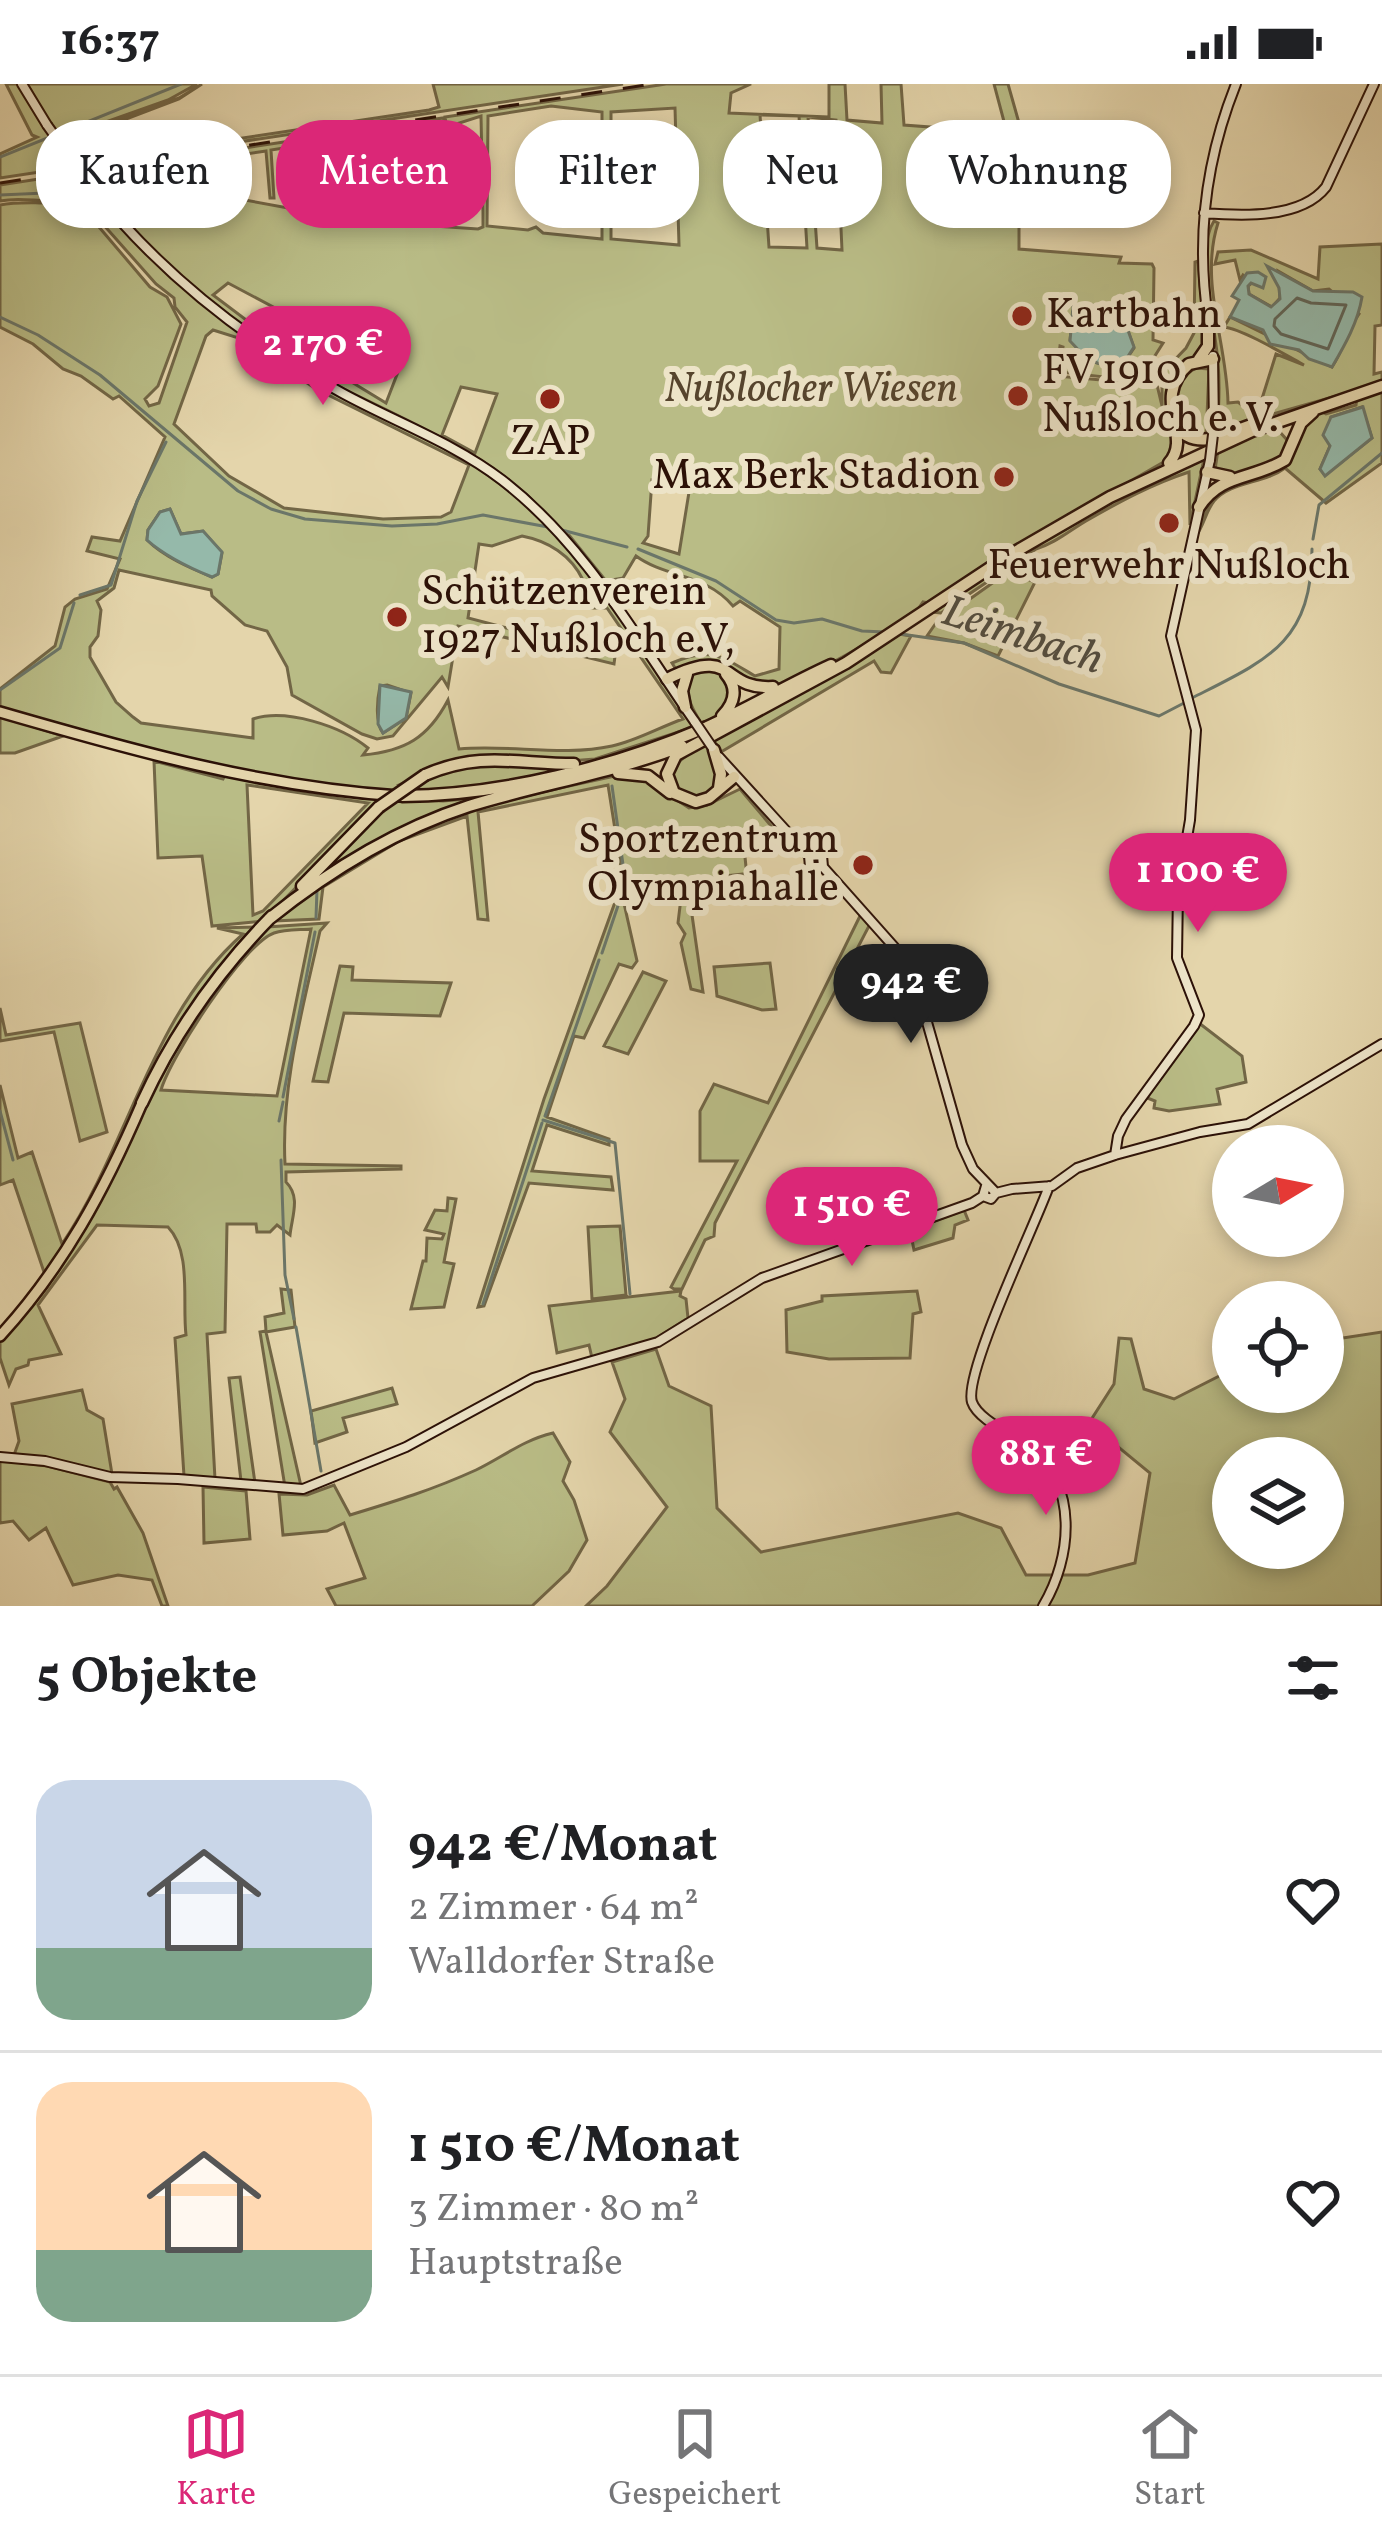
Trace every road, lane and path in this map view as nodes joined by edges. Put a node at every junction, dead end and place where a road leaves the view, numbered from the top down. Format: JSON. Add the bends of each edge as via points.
{"nodes":[{"id":1,"x":22,"y":84,"type":"edge"},
{"id":2,"x":1236,"y":84,"type":"edge"},
{"id":3,"x":1375,"y":84,"type":"edge"},
{"id":4,"x":1204,"y":213,"type":"junction"},
{"id":5,"x":1208,"y":317,"type":"junction"},
{"id":6,"x":1198,"y":360,"type":"junction"},
{"id":7,"x":1213,"y":363,"type":"junction"},
{"id":8,"x":1180,"y":373,"type":"junction"},
{"id":9,"x":1382,"y":386,"type":"edge"},
{"id":10,"x":1323,"y":405,"type":"junction"},
{"id":11,"x":1172,"y":417,"type":"junction"},
{"id":12,"x":1282,"y":419,"type":"junction"},
{"id":13,"x":1252,"y":431,"type":"junction"},
{"id":14,"x":1291,"y":449,"type":"junction"},
{"id":15,"x":1208,"y":470,"type":"junction"},
{"id":16,"x":1158,"y":473,"type":"junction"},
{"id":17,"x":1240,"y":478,"type":"junction"},
{"id":18,"x":1223,"y":482,"type":"junction"},
{"id":19,"x":1199,"y":507,"type":"junction"},
{"id":20,"x":602,"y":583,"type":"junction"},
{"id":21,"x":622,"y":610,"type":"junction"},
{"id":22,"x":878,"y":641,"type":"junction"},
{"id":23,"x":686,"y":674,"type":"junction"},
{"id":24,"x":669,"y":681,"type":"junction"},
{"id":25,"x":788,"y":684,"type":"junction"},
{"id":26,"x":685,"y":707,"type":"junction"},
{"id":27,"x":0,"y":712,"type":"edge"},
{"id":28,"x":735,"y":724,"type":"junction"},
{"id":29,"x":710,"y":725,"type":"junction"},
{"id":30,"x":713,"y":748,"type":"junction"},
{"id":31,"x":613,"y":760,"type":"junction"},
{"id":32,"x":585,"y":778,"type":"junction"},
{"id":33,"x":736,"y":780,"type":"junction"},
{"id":34,"x":566,"y":783,"type":"junction"},
{"id":35,"x":718,"y":791,"type":"junction"},
{"id":36,"x":402,"y":796,"type":"junction"},
{"id":37,"x":269,"y":919,"type":"junction"},
{"id":38,"x":1382,"y":1044,"type":"edge"},
{"id":39,"x":142,"y":1102,"type":"joint"},
{"id":40,"x":1114,"y":1155,"type":"junction"},
{"id":41,"x":1049,"y":1186,"type":"junction"},
{"id":42,"x":985,"y":1191,"type":"junction"},
{"id":43,"x":1,"y":1336,"type":"edge"},
{"id":44,"x":0,"y":1457,"type":"edge"},
{"id":45,"x":1046,"y":1602,"type":"edge"}],
"edges":[{"from":1,"to":20,"type":"main road","bridge":true,"via":[[91,185],[164,267],[316,379],[496,476],[552,524]]},
{"from":2,"to":4,"type":"main road"},
{"from":3,"to":4,"type":"main road","via":[[1312,202]]},
{"from":4,"to":5,"type":"main road"},
{"from":5,"to":6,"type":"highway","via":[[1208,346]]},
{"from":5,"to":7,"type":"main road"},
{"from":6,"to":7,"type":"highway"},
{"from":6,"to":8,"type":"highway"},
{"from":7,"to":8,"type":"highway"},
{"from":7,"to":15,"type":"main road","bridge":true},
{"from":8,"to":11,"type":"highway","via":[[1170,394]]},
{"from":9,"to":10,"type":"highway"},
{"from":10,"to":12,"type":"highway"},
{"from":10,"to":14,"type":"highway","via":[[1301,423]]},
{"from":11,"to":12,"type":"highway","via":[[1180,432],[1202,442]]},
{"from":11,"to":16,"type":"highway","via":[[1177,452]]},
{"from":12,"to":13,"type":"highway"},
{"from":13,"to":14,"type":"highway","via":[[1279,428]]},
{"from":13,"to":16,"type":"highway"},
{"from":14,"to":17,"type":"highway","via":[[1276,465]]},
{"from":15,"to":17,"type":"highway"},
{"from":15,"to":18,"type":"highway"},
{"from":15,"to":19,"type":"main road"},
{"from":16,"to":22,"type":"highway","via":[[1008,556]]},
{"from":17,"to":18,"type":"highway"},
{"from":18,"to":19,"type":"highway"},
{"from":19,"to":40,"type":"main road","via":[[1171,636],[1196,752],[1177,958],[1198,1020],[1126,1119]]},
{"from":20,"to":21,"type":"main road"},
{"from":20,"to":21,"type":"main road","via":[[618,586]]},
{"from":21,"to":24,"type":"main road"},
{"from":22,"to":25,"type":"highway"},
{"from":22,"to":28,"type":"highway"},
{"from":23,"to":24,"type":"highway"},
{"from":23,"to":26,"type":"highway"},
{"from":23,"to":29,"type":"highway","via":[[712,667],[733,683],[731,705]]},
{"from":24,"to":25,"type":"highway","via":[[710,664],[756,687]]},
{"from":24,"to":26,"type":"main road"},
{"from":25,"to":29,"type":"highway"},
{"from":26,"to":30,"type":"main road","bridge":true},
{"from":27,"to":36,"type":"main road","via":[[213,770]]},
{"from":28,"to":32,"type":"highway"},
{"from":28,"to":35,"type":"highway","via":[[676,755],[668,769],[668,784],[682,799],[701,801]]},
{"from":29,"to":31,"type":"highway"},
{"from":30,"to":33,"type":"main road"},
{"from":30,"to":35,"type":"highway"},
{"from":31,"to":36,"type":"highway","via":[[491,789]]},
{"from":31,"to":37,"type":"highway","bridge":true,"via":[[483,758],[425,775],[379,807]]},
{"from":32,"to":33,"type":"highway","via":[[643,774],[691,804],[710,801]]},
{"from":32,"to":34,"type":"highway"},
{"from":33,"to":35,"type":"highway"},
{"from":33,"to":42,"type":"main road","via":[[911,966],[962,1145]]},
{"from":34,"to":36,"type":"highway"},
{"from":34,"to":37,"type":"highway","via":[[422,824],[335,869]]},
{"from":37,"to":39,"type":"highway","via":[[188,1014]]},
{"from":38,"to":40,"type":"main road","via":[[1248,1124]]},
{"from":39,"to":43,"type":"main road","via":[[80,1233]]},
{"from":40,"to":41,"type":"main road"},
{"from":41,"to":42,"type":"main road"},
{"from":41,"to":45,"type":"main road","via":[[971,1394],[979,1411],[1041,1457],[1064,1499],[1066,1537]]},
{"from":42,"to":44,"type":"main road","via":[[762,1279],[658,1342],[532,1378],[406,1447],[303,1490],[110,1477]]}]}
